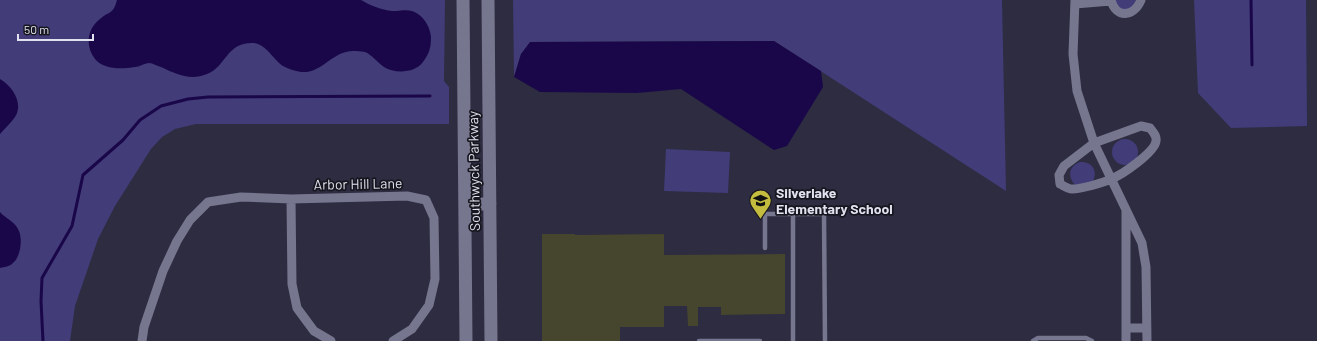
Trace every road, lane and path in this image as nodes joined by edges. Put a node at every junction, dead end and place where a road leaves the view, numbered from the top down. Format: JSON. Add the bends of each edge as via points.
{"nodes":[{"id":1,"x":462,"y":0,"type":"edge"},
{"id":2,"x":488,"y":0,"type":"edge"},
{"id":3,"x":1111,"y":0,"type":"edge"},
{"id":4,"x":1141,"y":0,"type":"edge"},
{"id":5,"x":1075,"y":2,"type":"edge"},
{"id":6,"x":1094,"y":143,"type":"junction"},
{"id":7,"x":1112,"y":179,"type":"junction"},
{"id":8,"x":292,"y":199,"type":"junction"},
{"id":9,"x":465,"y":204,"type":"junction"},
{"id":10,"x":490,"y":204,"type":"junction"},
{"id":11,"x":1126,"y":207,"type":"junction"},
{"id":12,"x":793,"y":214,"type":"junction"},
{"id":13,"x":765,"y":248,"type":"dead end"},
{"id":14,"x":1126,"y":328,"type":"junction"},
{"id":15,"x":1147,"y":328,"type":"junction"},
{"id":16,"x":1066,"y":339,"type":"edge"},
{"id":17,"x":142,"y":341,"type":"edge"},
{"id":18,"x":331,"y":341,"type":"edge"},
{"id":19,"x":393,"y":341,"type":"edge"},
{"id":20,"x":466,"y":341,"type":"edge"},
{"id":21,"x":491,"y":341,"type":"edge"},
{"id":22,"x":699,"y":341,"type":"edge"},
{"id":23,"x":760,"y":341,"type":"edge"},
{"id":24,"x":793,"y":341,"type":"edge"},
{"id":25,"x":825,"y":341,"type":"edge"},
{"id":26,"x":1033,"y":341,"type":"edge"},
{"id":27,"x":1092,"y":341,"type":"edge"},
{"id":28,"x":1126,"y":341,"type":"edge"},
{"id":29,"x":1147,"y":341,"type":"edge"}],
"edges":[{"from":1,"to":9,"type":"street","name":"Southwyck Parkway"},
{"from":2,"to":10,"type":"street","name":"Southwyck Parkway"},
{"from":3,"to":4,"type":"street","via":[[1113,8],[1126,14],[1133,12]]},
{"from":3,"to":5,"type":"street"},
{"from":5,"to":6,"type":"street","via":[[1073,54],[1077,91]]},
{"from":6,"to":7,"type":"street"},
{"from":6,"to":7,"type":"street","via":[[1064,166],[1059,176],[1060,184],[1070,189],[1081,188]]},
{"from":6,"to":7,"type":"street","via":[[1141,126],[1150,128],[1155,134],[1154,147]]},
{"from":7,"to":11,"type":"street"},
{"from":8,"to":17,"type":"street","name":"Arbor Hill Lane","via":[[241,197],[208,202],[190,220],[163,270],[144,327]]},
{"from":8,"to":18,"type":"street","via":[[292,284],[297,308],[314,331]]},
{"from":8,"to":19,"type":"street","name":"Arbor Hill Lane","via":[[407,196],[426,200],[434,218],[434,279],[429,305],[412,329]]},
{"from":9,"to":10,"type":"street"},
{"from":9,"to":20,"type":"street","name":"Southwyck Parkway"},
{"from":10,"to":21,"type":"street","name":"Southwyck Parkway"},
{"from":11,"to":14,"type":"street"},
{"from":11,"to":15,"type":"street","via":[[1142,243],[1146,267]]},
{"from":12,"to":13,"type":"lane","via":[[765,214]]},
{"from":12,"to":24,"type":"lane"},
{"from":12,"to":25,"type":"lane","via":[[824,214]]},
{"from":14,"to":15,"type":"street"},
{"from":14,"to":28,"type":"street"},
{"from":15,"to":29,"type":"street"},
{"from":16,"to":26,"type":"lane","via":[[1038,338]]},
{"from":16,"to":27,"type":"lane","via":[[1086,338]]},
{"from":22,"to":23,"type":"lane"}]}
